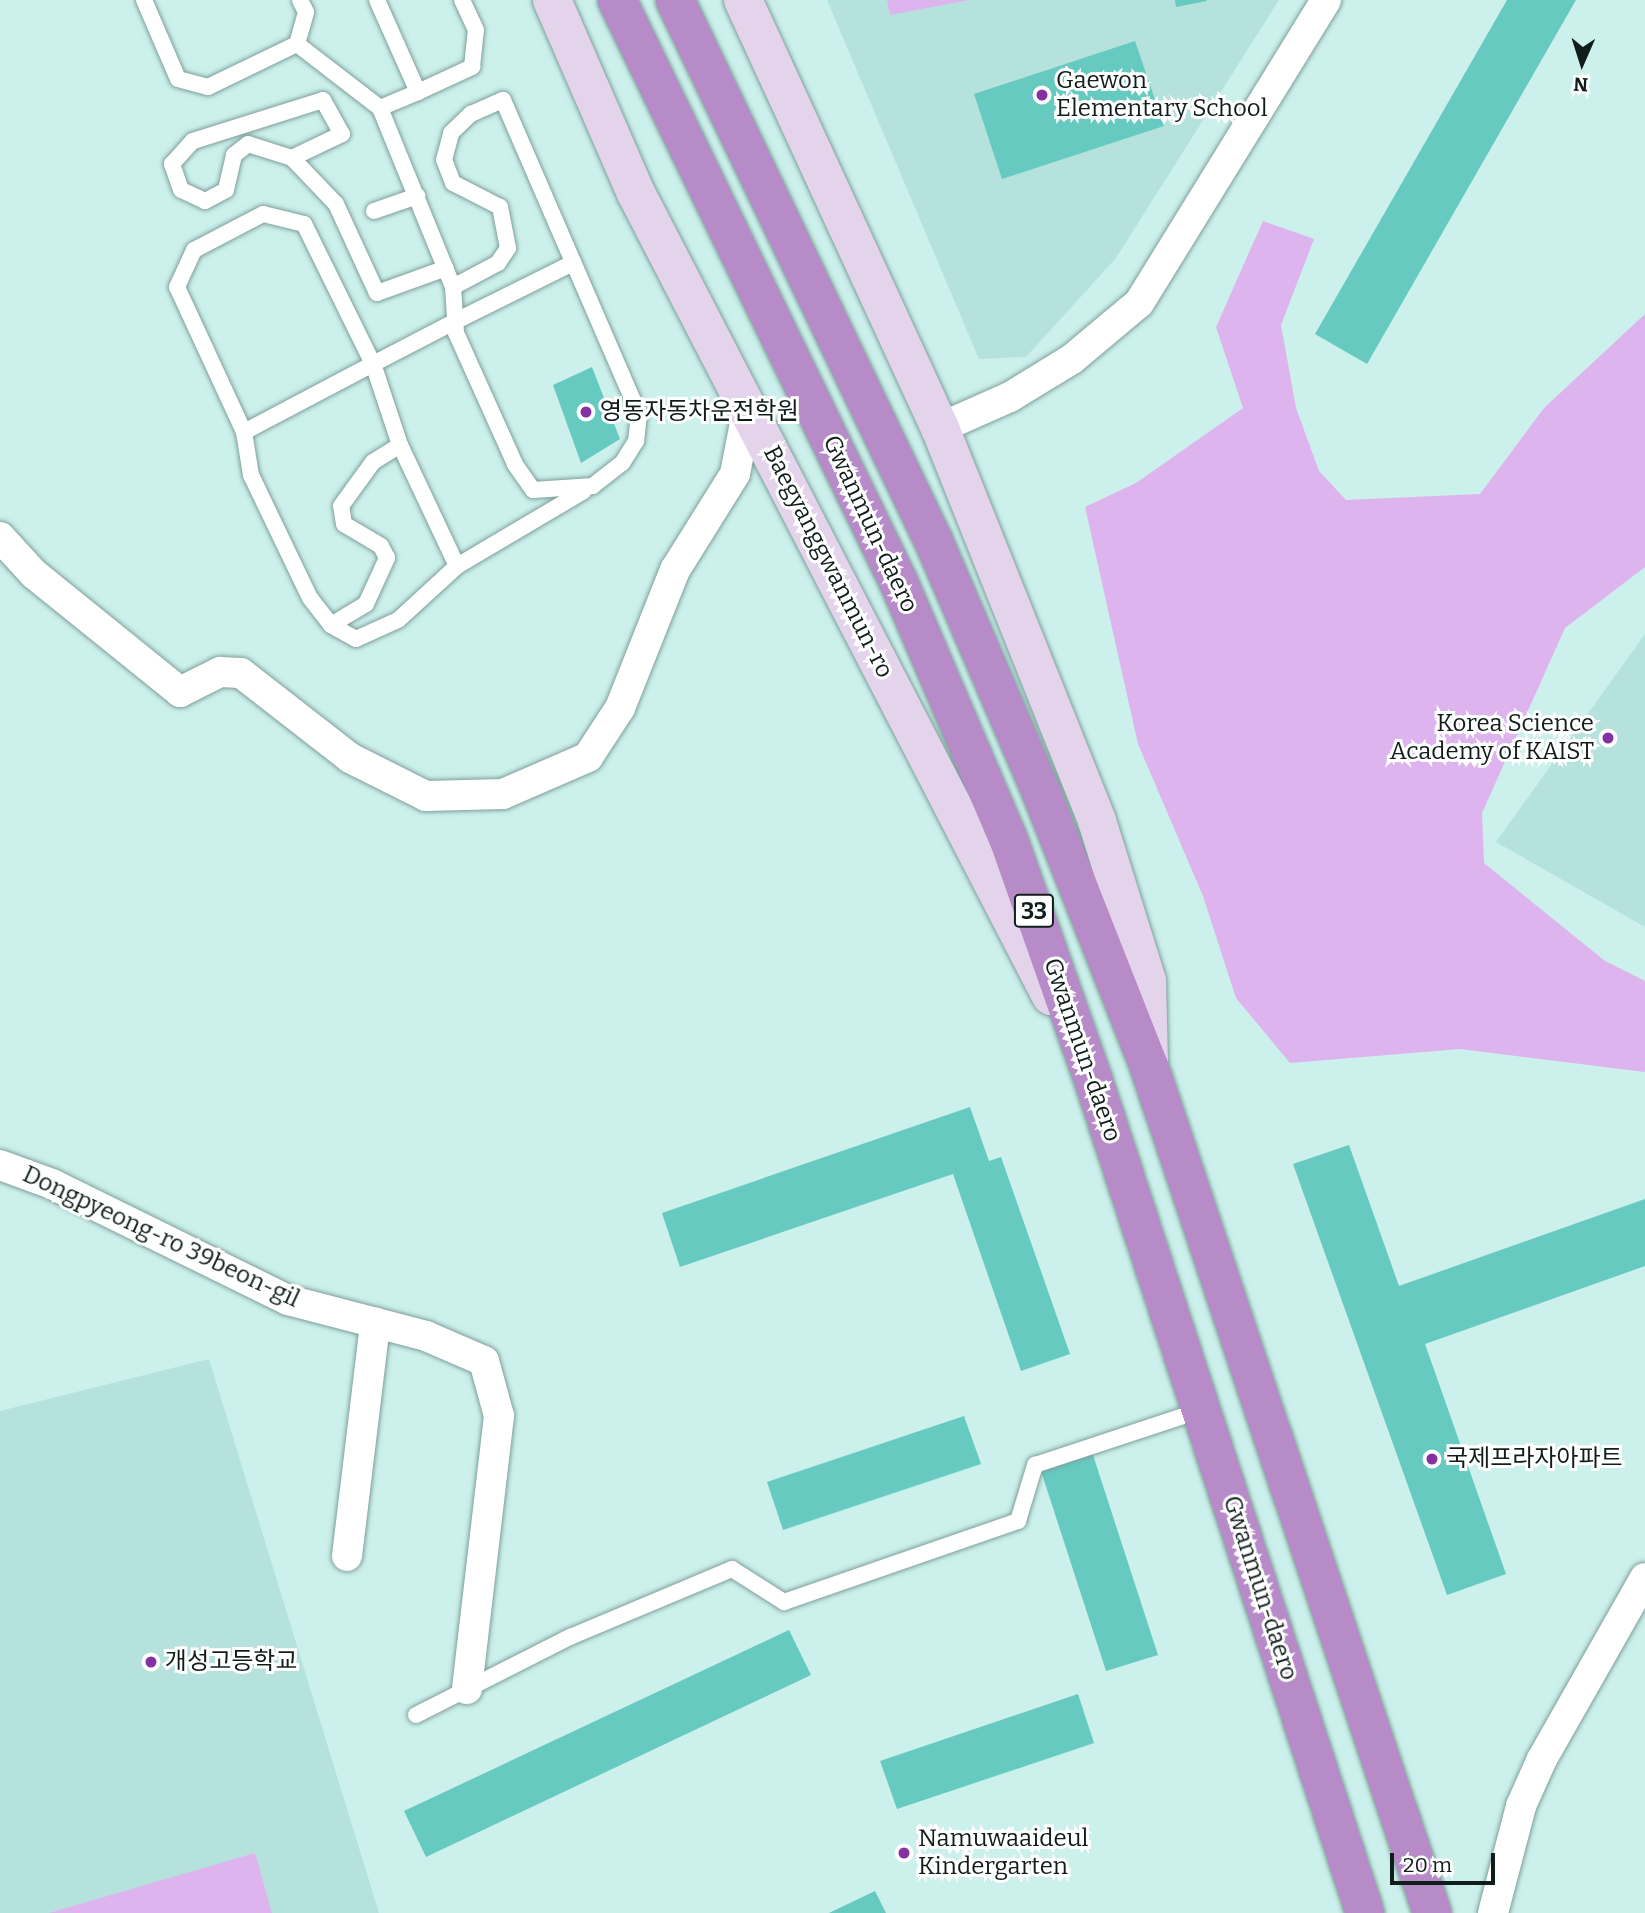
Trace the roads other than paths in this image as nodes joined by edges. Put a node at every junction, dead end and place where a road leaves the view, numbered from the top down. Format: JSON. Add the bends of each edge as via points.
{"nodes":[{"id":1,"x":144,"y":0,"type":"edge"},
{"id":2,"x":300,"y":0,"type":"edge"},
{"id":3,"x":377,"y":0,"type":"edge"},
{"id":4,"x":462,"y":0,"type":"edge"},
{"id":5,"x":552,"y":0,"type":"edge"},
{"id":6,"x":617,"y":0,"type":"edge"},
{"id":7,"x":676,"y":0,"type":"edge"},
{"id":8,"x":743,"y":0,"type":"edge"},
{"id":9,"x":1326,"y":0,"type":"edge"},
{"id":10,"x":297,"y":44,"type":"junction"},
{"id":11,"x":418,"y":92,"type":"junction"},
{"id":12,"x":380,"y":108,"type":"junction"},
{"id":13,"x":292,"y":158,"type":"junction"},
{"id":14,"x":417,"y":196,"type":"junction"},
{"id":15,"x":374,"y":211,"type":"dead end"},
{"id":16,"x":573,"y":263,"type":"junction"},
{"id":17,"x":446,"y":268,"type":"junction"},
{"id":18,"x":453,"y":287,"type":"junction"},
{"id":19,"x":456,"y":321,"type":"junction"},
{"id":20,"x":373,"y":364,"type":"junction"},
{"id":21,"x":748,"y":407,"type":"junction"},
{"id":22,"x":940,"y":428,"type":"junction"},
{"id":23,"x":244,"y":432,"type":"junction"},
{"id":24,"x":400,"y":445,"type":"junction"},
{"id":25,"x":593,"y":486,"type":"junction"},
{"id":26,"x":0,"y":537,"type":"edge"},
{"id":27,"x":457,"y":566,"type":"junction"},
{"id":28,"x":331,"y":625,"type":"junction"},
{"id":29,"x":1149,"y":1066,"type":"junction"},
{"id":30,"x":1094,"y":1082,"type":"junction"},
{"id":31,"x":0,"y":1165,"type":"edge"},
{"id":32,"x":375,"y":1323,"type":"junction"},
{"id":33,"x":1201,"y":1410,"type":"junction"},
{"id":34,"x":347,"y":1556,"type":"dead end"},
{"id":35,"x":1645,"y":1578,"type":"edge"},
{"id":36,"x":467,"y":1689,"type":"junction"},
{"id":37,"x":416,"y":1715,"type":"dead end"},
{"id":38,"x":1365,"y":1913,"type":"edge"},
{"id":39,"x":1432,"y":1913,"type":"edge"},
{"id":40,"x":1493,"y":1913,"type":"edge"}],
"edges":[{"from":1,"to":10,"type":"lane","via":[[178,79],[208,87]]},
{"from":2,"to":10,"type":"lane","via":[[306,12]]},
{"from":3,"to":11,"type":"lane"},
{"from":4,"to":11,"type":"lane","via":[[475,30],[472,67]]},
{"from":5,"to":21,"type":"main road","name":"Baegyanggwanmun-ro","via":[[636,193]]},
{"from":6,"to":30,"type":"highway","name":"Gwanmun-daero","number":"33","via":[[899,583],[1008,838]]},
{"from":7,"to":29,"type":"highway","name":"Gwanmun-daero","number":"33","via":[[934,542]]},
{"from":8,"to":22,"type":"main road"},
{"from":9,"to":22,"type":"street","via":[[1139,303],[1072,359],[1010,397]]},
{"from":10,"to":12,"type":"lane"},
{"from":11,"to":12,"type":"lane"},
{"from":12,"to":14,"type":"lane"},
{"from":13,"to":13,"type":"lane","via":[[342,134],[323,100],[193,141],[173,164],[181,190],[205,201],[226,190],[234,155],[248,144]]},
{"from":13,"to":17,"type":"lane","via":[[336,204],[377,293]]},
{"from":14,"to":15,"type":"lane"},
{"from":14,"to":17,"type":"lane"},
{"from":16,"to":18,"type":"lane","via":[[503,100],[471,114],[451,133],[444,160],[453,183],[500,207],[508,248],[498,263]]},
{"from":16,"to":19,"type":"lane"},
{"from":16,"to":25,"type":"lane","via":[[639,414],[636,441],[622,463]]},
{"from":17,"to":18,"type":"lane"},
{"from":18,"to":19,"type":"lane"},
{"from":19,"to":20,"type":"lane"},
{"from":19,"to":25,"type":"lane","via":[[515,464],[533,489]]},
{"from":20,"to":23,"type":"lane"},
{"from":20,"to":23,"type":"lane","via":[[304,224],[263,214],[227,230],[194,250],[177,287]]},
{"from":20,"to":24,"type":"lane"},
{"from":21,"to":26,"type":"street","via":[[734,474],[676,570],[620,708],[588,757],[503,794],[426,796],[350,758],[241,673],[220,672],[180,692],[43,582]]},
{"from":21,"to":30,"type":"main road","name":"Baegyanggwanmun-ro"},
{"from":22,"to":29,"type":"main road","via":[[1097,821],[1147,981]]},
{"from":23,"to":28,"type":"lane","via":[[251,475],[310,598]]},
{"from":24,"to":27,"type":"lane"},
{"from":24,"to":28,"type":"lane","via":[[373,462],[341,506],[344,524],[381,546],[387,558],[366,604]]},
{"from":25,"to":27,"type":"lane"},
{"from":27,"to":28,"type":"lane","via":[[398,621],[356,639]]},
{"from":29,"to":39,"type":"highway","name":"Gwanmun-daero","number":"33"},
{"from":30,"to":33,"type":"highway","name":"Gwanmun-daero","number":"33"},
{"from":31,"to":32,"type":"street","name":"Dongpyeong-ro 39beon-gil","via":[[52,1184],[288,1300]]},
{"from":32,"to":34,"type":"street"},
{"from":32,"to":36,"type":"street","name":"Dongpyeong-ro 39beon-gil","via":[[461,1348],[484,1361],[495,1387],[499,1416]]},
{"from":33,"to":36,"type":"lane","via":[[1035,1465],[1018,1521],[784,1602],[732,1569],[570,1637]]},
{"from":33,"to":38,"type":"highway","name":"Gwanmun-daero","number":"33"},
{"from":35,"to":40,"type":"street","via":[[1550,1739],[1521,1806]]},
{"from":36,"to":37,"type":"lane"}]}
